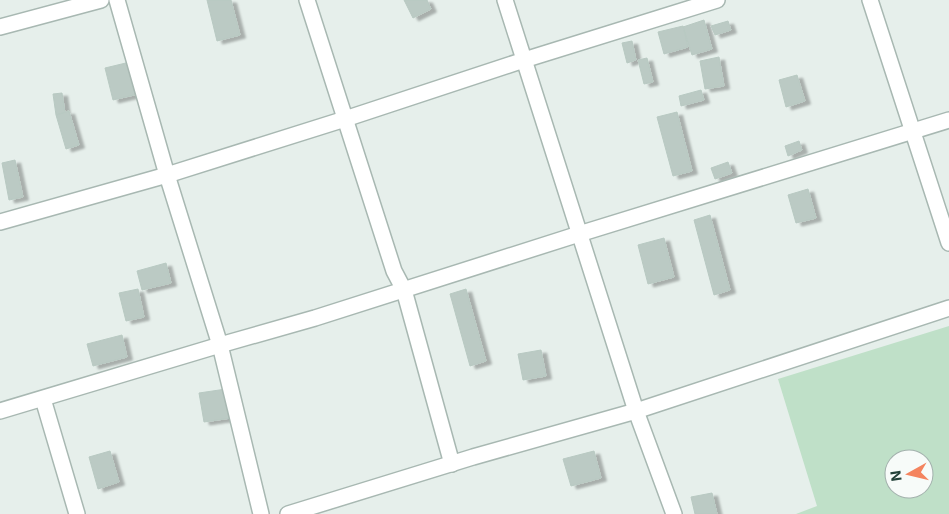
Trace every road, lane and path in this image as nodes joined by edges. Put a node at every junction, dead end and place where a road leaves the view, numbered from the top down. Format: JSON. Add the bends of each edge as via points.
{"nodes":[{"id":1,"x":102,"y":0,"type":"edge"},
{"id":2,"x":117,"y":0,"type":"edge"},
{"id":3,"x":308,"y":0,"type":"edge"},
{"id":4,"x":505,"y":0,"type":"edge"},
{"id":5,"x":717,"y":0,"type":"edge"},
{"id":6,"x":870,"y":0,"type":"edge"},
{"id":7,"x":0,"y":28,"type":"edge"},
{"id":8,"x":524,"y":60,"type":"junction"},
{"id":9,"x":345,"y":119,"type":"junction"},
{"id":10,"x":949,"y":120,"type":"edge"},
{"id":11,"x":913,"y":131,"type":"junction"},
{"id":12,"x":167,"y":175,"type":"junction"},
{"id":13,"x":0,"y":222,"type":"edge"},
{"id":14,"x":579,"y":234,"type":"junction"},
{"id":15,"x":949,"y":243,"type":"edge"},
{"id":16,"x":404,"y":290,"type":"junction"},
{"id":17,"x":949,"y":308,"type":"edge"},
{"id":18,"x":220,"y":345,"type":"junction"},
{"id":19,"x":43,"y":399,"type":"junction"},
{"id":20,"x":0,"y":411,"type":"edge"},
{"id":21,"x":636,"y":411,"type":"junction"},
{"id":22,"x":452,"y":464,"type":"junction"},
{"id":23,"x":77,"y":514,"type":"edge"},
{"id":24,"x":261,"y":514,"type":"edge"},
{"id":25,"x":288,"y":514,"type":"edge"},
{"id":26,"x":674,"y":514,"type":"edge"}],
"edges":[{"from":1,"to":7,"type":"street"},
{"from":2,"to":12,"type":"street"},
{"from":3,"to":9,"type":"street"},
{"from":4,"to":8,"type":"street"},
{"from":5,"to":8,"type":"street"},
{"from":6,"to":11,"type":"street"},
{"from":8,"to":9,"type":"street"},
{"from":8,"to":14,"type":"street"},
{"from":9,"to":12,"type":"street"},
{"from":9,"to":16,"type":"street","via":[[394,271]]},
{"from":10,"to":11,"type":"street"},
{"from":11,"to":14,"type":"street"},
{"from":11,"to":15,"type":"street"},
{"from":12,"to":13,"type":"street"},
{"from":12,"to":18,"type":"street"},
{"from":14,"to":16,"type":"street"},
{"from":14,"to":21,"type":"street"},
{"from":16,"to":18,"type":"street"},
{"from":16,"to":22,"type":"street"},
{"from":17,"to":21,"type":"street"},
{"from":18,"to":19,"type":"street"},
{"from":18,"to":24,"type":"street"},
{"from":19,"to":20,"type":"street"},
{"from":19,"to":23,"type":"street"},
{"from":21,"to":22,"type":"street"},
{"from":21,"to":26,"type":"street"},
{"from":22,"to":25,"type":"street"}]}
